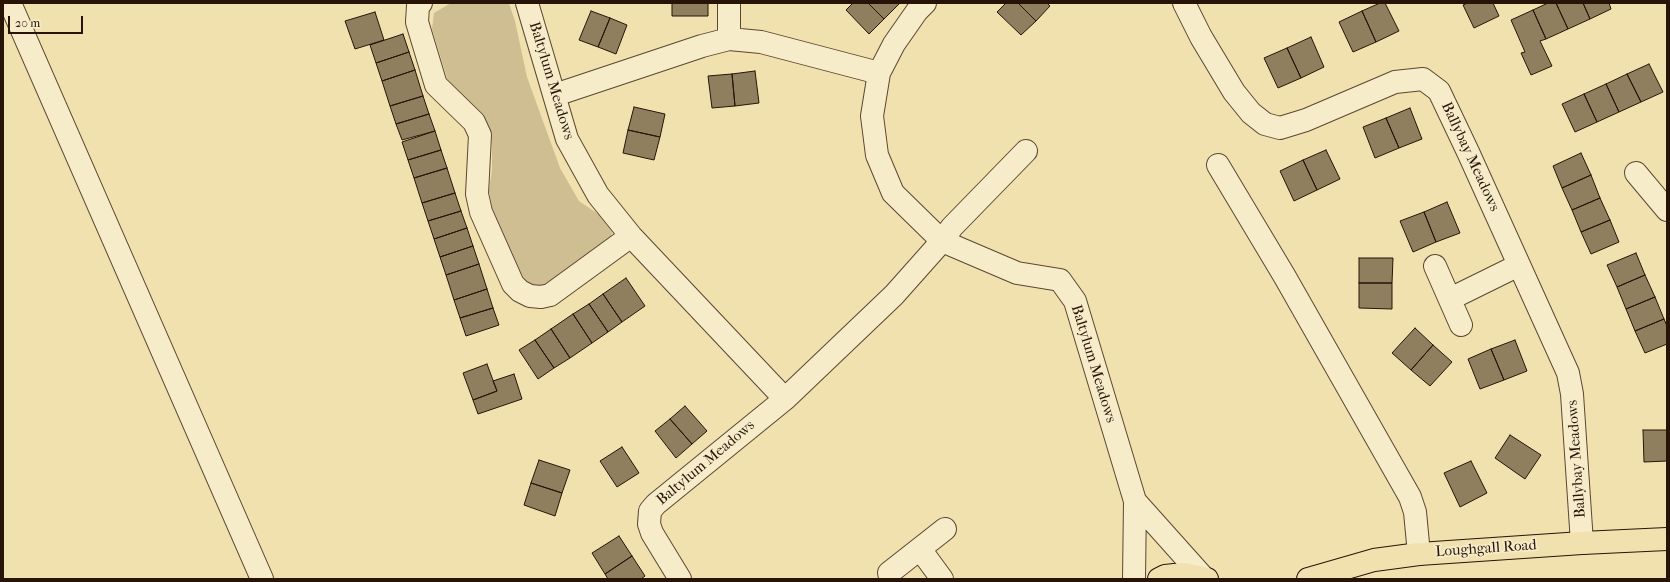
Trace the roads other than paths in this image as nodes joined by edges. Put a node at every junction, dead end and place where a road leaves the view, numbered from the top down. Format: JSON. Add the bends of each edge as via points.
{"nodes":[{"id":1,"x":10,"y":3,"type":"edge"},
{"id":2,"x":421,"y":3,"type":"edge"},
{"id":3,"x":527,"y":3,"type":"edge"},
{"id":4,"x":729,"y":3,"type":"edge"},
{"id":5,"x":926,"y":3,"type":"edge"},
{"id":6,"x":1184,"y":3,"type":"edge"},
{"id":7,"x":729,"y":39,"type":"junction"},
{"id":8,"x":879,"y":73,"type":"junction"},
{"id":9,"x":555,"y":95,"type":"junction"},
{"id":10,"x":1026,"y":151,"type":"dead end"},
{"id":11,"x":1218,"y":165,"type":"dead end"},
{"id":12,"x":1636,"y":173,"type":"dead end"},
{"id":13,"x":1667,"y":210,"type":"edge"},
{"id":14,"x":631,"y":236,"type":"junction"},
{"id":15,"x":942,"y":241,"type":"junction"},
{"id":16,"x":1435,"y":266,"type":"dead end"},
{"id":17,"x":1520,"y":266,"type":"junction"},
{"id":18,"x":1450,"y":299,"type":"junction"},
{"id":19,"x":1461,"y":325,"type":"dead end"},
{"id":20,"x":785,"y":399,"type":"junction"},
{"id":21,"x":1135,"y":501,"type":"junction"},
{"id":22,"x":945,"y":529,"type":"dead end"},
{"id":23,"x":1667,"y":539,"type":"edge"},
{"id":24,"x":1582,"y":543,"type":"junction"},
{"id":25,"x":920,"y":549,"type":"junction"},
{"id":26,"x":1419,"y":554,"type":"junction"},
{"id":27,"x":888,"y":573,"type":"dead end"},
{"id":28,"x":1205,"y":578,"type":"edge"},
{"id":29,"x":262,"y":579,"type":"edge"},
{"id":30,"x":680,"y":579,"type":"edge"},
{"id":31,"x":942,"y":579,"type":"edge"},
{"id":32,"x":1134,"y":579,"type":"edge"},
{"id":33,"x":1159,"y":579,"type":"edge"},
{"id":34,"x":1308,"y":579,"type":"edge"}],
"edges":[{"from":1,"to":29,"type":"street"},
{"from":2,"to":14,"type":"street","via":[[418,6],[417,22],[436,86],[474,122],[480,135],[478,194],[481,212],[513,284],[530,296],[550,295]]},
{"from":3,"to":9,"type":"street","name":"Baltylum Meadows"},
{"from":4,"to":7,"type":"street"},
{"from":5,"to":8,"type":"street","name":"Baltylum Meadows","via":[[917,11],[894,44]]},
{"from":6,"to":17,"type":"street","name":"Ballybay Meadows","via":[[1234,92],[1251,113],[1265,124],[1280,128],[1306,120],[1395,82],[1423,79],[1439,91]]},
{"from":7,"to":8,"type":"street","via":[[761,42]]},
{"from":7,"to":9,"type":"street"},
{"from":8,"to":15,"type":"street","name":"Baltylum Meadows","via":[[872,116],[877,155],[893,194]]},
{"from":9,"to":14,"type":"street","name":"Baltylum Meadows","via":[[567,140],[598,195]]},
{"from":10,"to":15,"type":"street","via":[[952,226]]},
{"from":11,"to":26,"type":"street","via":[[1410,497],[1415,512]]},
{"from":12,"to":13,"type":"street"},
{"from":14,"to":20,"type":"street","name":"Baltylum Meadows"},
{"from":15,"to":20,"type":"street","name":"Baltylum Meadows","via":[[894,295]]},
{"from":15,"to":21,"type":"street","name":"Baltylum Meadows","via":[[1017,273],[1060,280],[1075,302]]},
{"from":16,"to":18,"type":"street"},
{"from":17,"to":18,"type":"street"},
{"from":17,"to":24,"type":"street","name":"Ballybay Meadows","via":[[1568,373],[1572,394]]},
{"from":18,"to":19,"type":"street"},
{"from":20,"to":30,"type":"street","name":"Baltylum Meadows","via":[[650,511],[649,524],[652,533]]},
{"from":21,"to":28,"type":"street","name":"Baltylum Meadows"},
{"from":21,"to":32,"type":"street","name":"Baltylum Meadows"},
{"from":22,"to":25,"type":"street"},
{"from":23,"to":24,"type":"main road","name":"Loughgall Road"},
{"from":24,"to":26,"type":"main road","name":"Loughgall Road"},
{"from":25,"to":27,"type":"street"},
{"from":25,"to":31,"type":"street"},
{"from":26,"to":34,"type":"main road","name":"Loughgall Road","via":[[1374,560]]},
{"from":28,"to":33,"type":"main road","via":[[1184,574]]}]}
